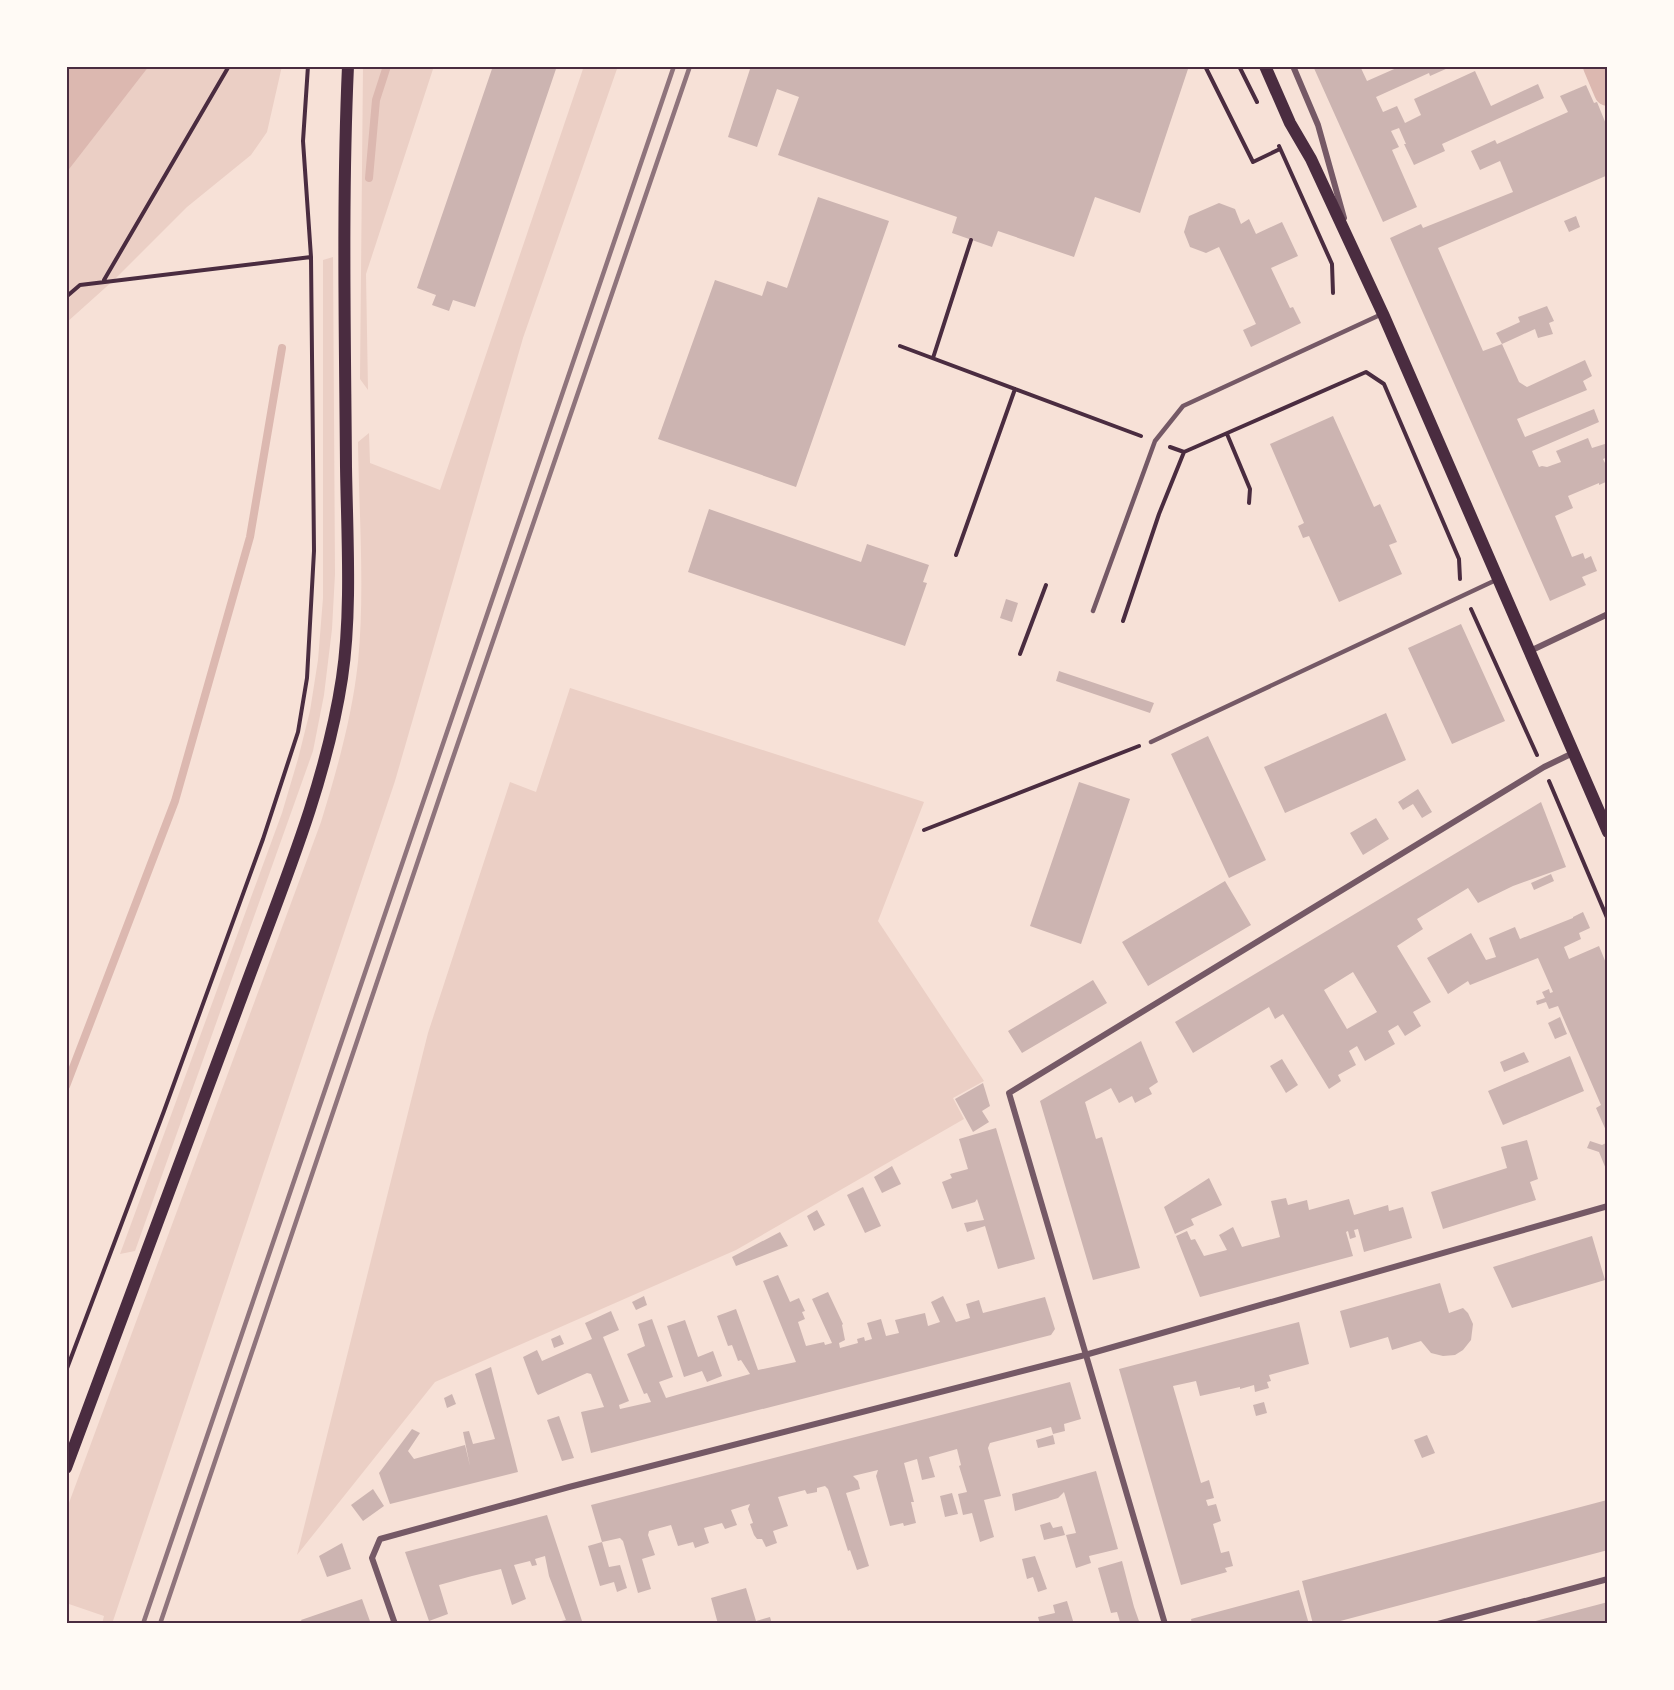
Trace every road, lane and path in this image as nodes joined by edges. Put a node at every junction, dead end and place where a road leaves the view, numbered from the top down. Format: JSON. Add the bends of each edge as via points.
{"nodes":[{"id":1,"x":229,"y":66,"type":"edge"},
{"id":2,"x":308,"y":66,"type":"edge"},
{"id":3,"x":348,"y":66,"type":"edge"},
{"id":4,"x":1205,"y":66,"type":"edge"},
{"id":5,"x":1239,"y":66,"type":"edge"},
{"id":6,"x":1265,"y":66,"type":"edge"},
{"id":7,"x":1293,"y":66,"type":"edge"},
{"id":8,"x":1257,"y":103,"type":"dead end"},
{"id":9,"x":1275,"y":140,"type":"dead end"},
{"id":10,"x":1280,"y":149,"type":"junction"},
{"id":11,"x":971,"y":240,"type":"dead end"},
{"id":12,"x":1353,"y":248,"type":"junction"},
{"id":13,"x":311,"y":257,"type":"junction"},
{"id":14,"x":103,"y":281,"type":"junction"},
{"id":15,"x":1333,"y":293,"type":"dead end"},
{"id":16,"x":66,"y":297,"type":"edge"},
{"id":17,"x":1383,"y":314,"type":"junction"},
{"id":18,"x":900,"y":346,"type":"dead end"},
{"id":19,"x":933,"y":358,"type":"junction"},
{"id":20,"x":1015,"y":389,"type":"junction"},
{"id":21,"x":1227,"y":433,"type":"junction"},
{"id":22,"x":1155,"y":441,"type":"junction"},
{"id":23,"x":1184,"y":452,"type":"junction"},
{"id":24,"x":1249,"y":503,"type":"dead end"},
{"id":25,"x":956,"y":555,"type":"dead end"},
{"id":26,"x":1498,"y":579,"type":"junction"},
{"id":27,"x":1046,"y":585,"type":"dead end"},
{"id":28,"x":1465,"y":596,"type":"junction"},
{"id":29,"x":1093,"y":611,"type":"dead end"},
{"id":30,"x":1608,"y":614,"type":"edge"},
{"id":31,"x":1124,"y":621,"type":"dead end"},
{"id":32,"x":1530,"y":651,"type":"junction"},
{"id":33,"x":1020,"y":654,"type":"dead end"},
{"id":34,"x":1151,"y":742,"type":"joint"},
{"id":35,"x":1574,"y":753,"type":"junction"},
{"id":36,"x":1544,"y":767,"type":"junction"},
{"id":37,"x":924,"y":830,"type":"dead end"},
{"id":38,"x":1608,"y":832,"type":"edge"},
{"id":39,"x":1608,"y":920,"type":"edge"},
{"id":40,"x":1608,"y":1206,"type":"edge"},
{"id":41,"x":1085,"y":1354,"type":"junction"},
{"id":42,"x":66,"y":1371,"type":"edge"},
{"id":43,"x":66,"y":1468,"type":"edge"},
{"id":44,"x":1608,"y":1579,"type":"edge"},
{"id":45,"x":395,"y":1624,"type":"edge"},
{"id":46,"x":1165,"y":1624,"type":"edge"},
{"id":47,"x":1437,"y":1624,"type":"edge"}],
"edges":[{"from":1,"to":14,"type":"path"},
{"from":2,"to":13,"type":"path","via":[[303,141]]},
{"from":3,"to":43,"type":"main road","via":[[344,299],[346,627],[342,676],[329,744],[294,854]]},
{"from":4,"to":10,"type":"path","via":[[1252,162]]},
{"from":5,"to":8,"type":"path"},
{"from":6,"to":12,"type":"main road"},
{"from":7,"to":12,"type":"street","via":[[1318,125]]},
{"from":9,"to":10,"type":"path"},
{"from":10,"to":15,"type":"path","via":[[1332,264]]},
{"from":11,"to":19,"type":"path"},
{"from":12,"to":17,"type":"main road"},
{"from":13,"to":14,"type":"path"},
{"from":13,"to":42,"type":"path","via":[[314,551],[307,678],[298,732],[251,872]]},
{"from":14,"to":16,"type":"path","via":[[80,285]]},
{"from":17,"to":22,"type":"lane","via":[[1184,406]]},
{"from":17,"to":26,"type":"main road"},
{"from":18,"to":19,"type":"path"},
{"from":19,"to":20,"type":"path"},
{"from":20,"to":22,"type":"path"},
{"from":20,"to":25,"type":"path"},
{"from":21,"to":23,"type":"path"},
{"from":21,"to":24,"type":"path","via":[[1251,489]]},
{"from":21,"to":28,"type":"path","via":[[1366,372],[1383,384],[1459,559]]},
{"from":22,"to":23,"type":"path"},
{"from":22,"to":29,"type":"lane"},
{"from":23,"to":31,"type":"path"},
{"from":26,"to":28,"type":"lane"},
{"from":26,"to":32,"type":"main road"},
{"from":27,"to":33,"type":"path"},
{"from":28,"to":34,"type":"lane"},
{"from":28,"to":36,"type":"path"},
{"from":30,"to":32,"type":"street"},
{"from":32,"to":35,"type":"main road"},
{"from":34,"to":37,"type":"path"},
{"from":35,"to":36,"type":"street"},
{"from":35,"to":38,"type":"main road"},
{"from":36,"to":39,"type":"path"},
{"from":36,"to":41,"type":"street","via":[[1009,1093]]},
{"from":40,"to":41,"type":"street"},
{"from":41,"to":45,"type":"street","via":[[380,1539],[372,1558]]},
{"from":41,"to":46,"type":"street"},
{"from":44,"to":47,"type":"street"}]}
